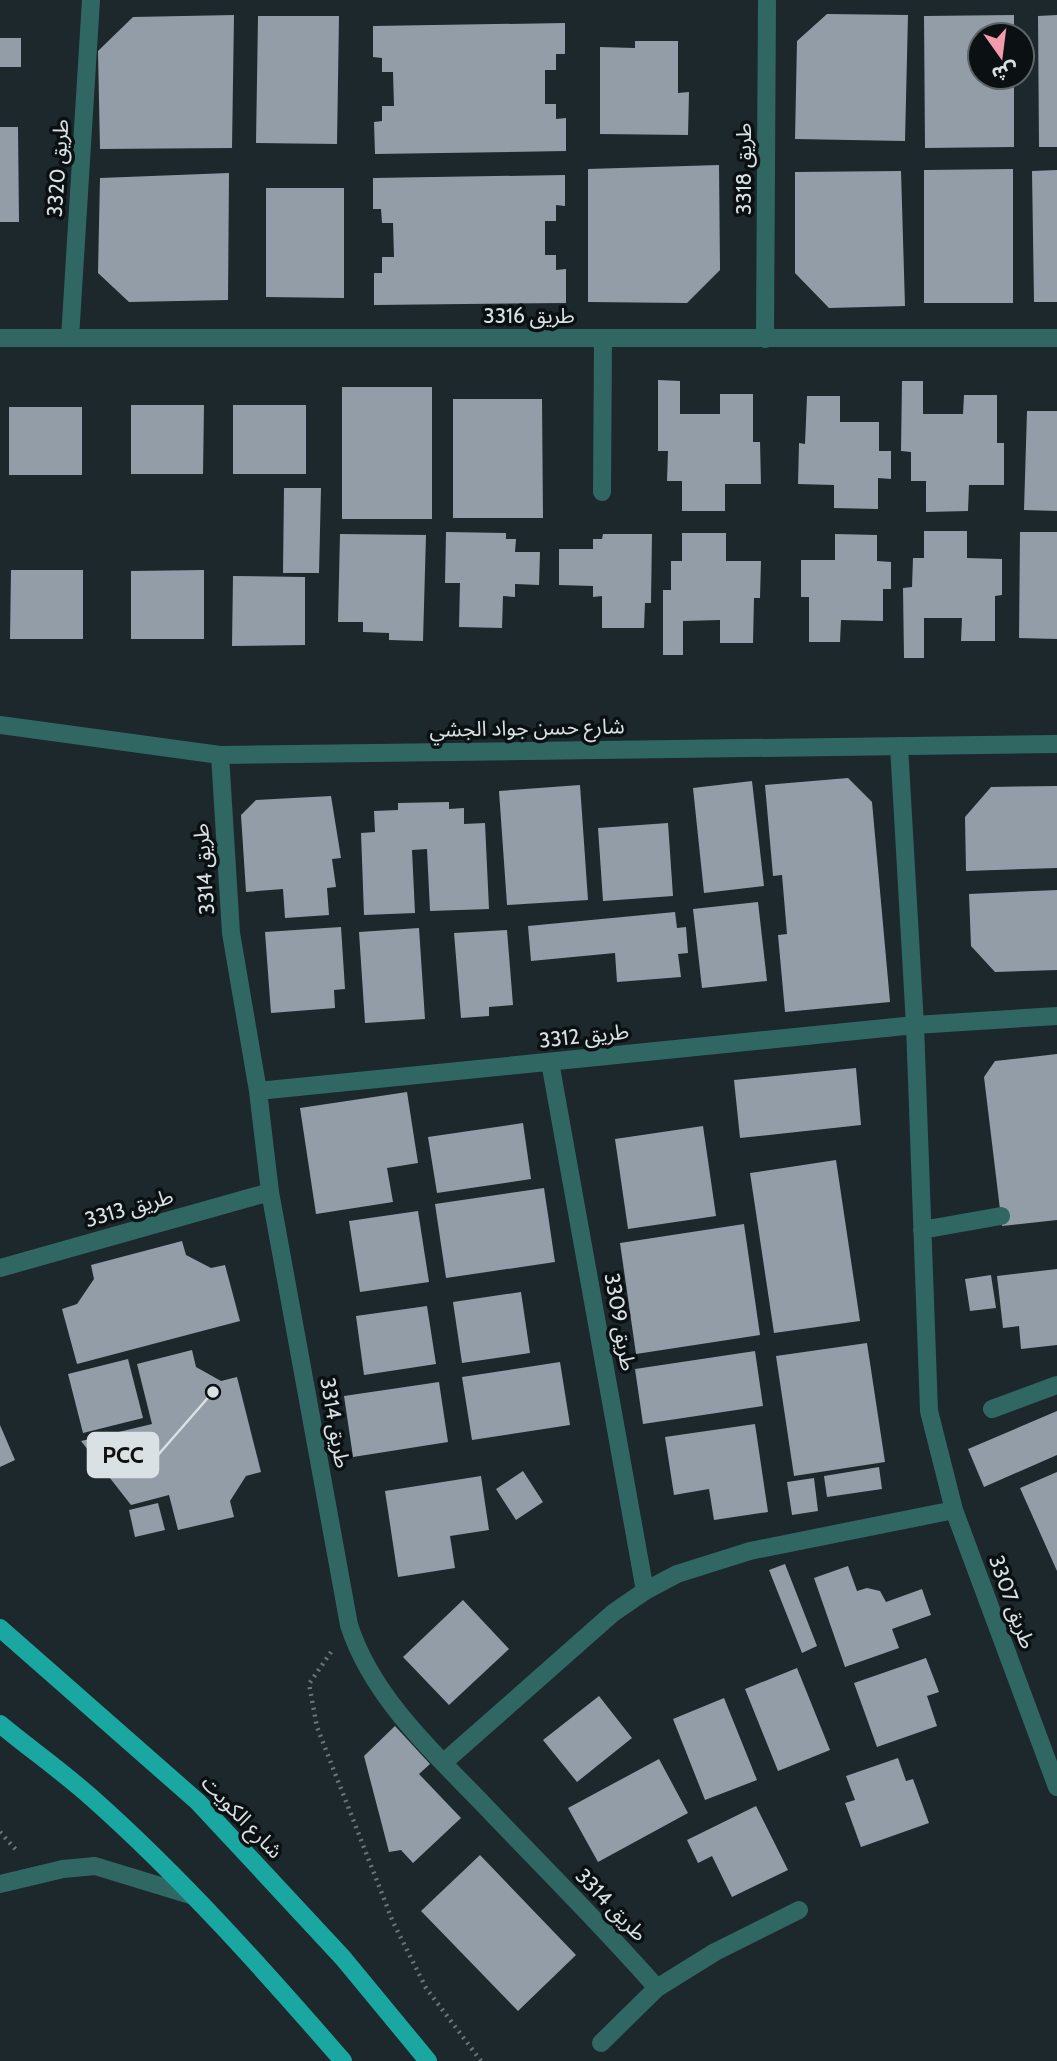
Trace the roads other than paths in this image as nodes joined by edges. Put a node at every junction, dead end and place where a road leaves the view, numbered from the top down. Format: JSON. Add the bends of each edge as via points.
{"nodes":[{"id":1,"x":91,"y":0,"type":"edge"},
{"id":2,"x":767,"y":0,"type":"edge"},
{"id":3,"x":0,"y":338,"type":"edge"},
{"id":4,"x":70,"y":338,"type":"junction"},
{"id":5,"x":603,"y":338,"type":"junction"},
{"id":6,"x":765,"y":338,"type":"junction"},
{"id":7,"x":1057,"y":338,"type":"edge"},
{"id":8,"x":602,"y":492,"type":"dead end"},
{"id":9,"x":0,"y":725,"type":"edge"},
{"id":10,"x":1057,"y":744,"type":"edge"},
{"id":11,"x":899,"y":746,"type":"junction"},
{"id":12,"x":220,"y":755,"type":"junction"},
{"id":13,"x":1057,"y":1016,"type":"edge"},
{"id":14,"x":915,"y":1025,"type":"junction"},
{"id":15,"x":550,"y":1062,"type":"junction"},
{"id":16,"x":258,"y":1091,"type":"junction"},
{"id":17,"x":270,"y":1192,"type":"junction"},
{"id":18,"x":1001,"y":1216,"type":"dead end"},
{"id":19,"x":922,"y":1230,"type":"junction"},
{"id":20,"x":0,"y":1268,"type":"edge"},
{"id":21,"x":1057,"y":1385,"type":"edge"},
{"id":22,"x":992,"y":1409,"type":"dead end"},
{"id":23,"x":954,"y":1510,"type":"junction"},
{"id":24,"x":645,"y":1591,"type":"junction"},
{"id":25,"x":0,"y":1628,"type":"edge"},
{"id":26,"x":0,"y":1724,"type":"edge"},
{"id":27,"x":443,"y":1763,"type":"junction"},
{"id":28,"x":1057,"y":1787,"type":"edge"},
{"id":29,"x":0,"y":1884,"type":"edge"},
{"id":30,"x":190,"y":1895,"type":"junction"},
{"id":31,"x":799,"y":1910,"type":"dead end"},
{"id":32,"x":657,"y":1988,"type":"junction"},
{"id":33,"x":601,"y":2043,"type":"dead end"},
{"id":34,"x":343,"y":2061,"type":"edge"},
{"id":35,"x":428,"y":2061,"type":"edge"}],
"edges":[{"from":1,"to":4,"type":"street","name":"طريق 3320"},
{"from":2,"to":6,"type":"street","name":"طريق 3318"},
{"from":3,"to":4,"type":"street","name":"طريق 3316"},
{"from":4,"to":5,"type":"street","name":"طريق 3316"},
{"from":5,"to":6,"type":"street","name":"طريق 3316"},
{"from":5,"to":8,"type":"street"},
{"from":6,"to":7,"type":"street","name":"طريق 3316"},
{"from":9,"to":12,"type":"street","name":"شارع حسن جواد الجشي"},
{"from":10,"to":11,"type":"street","name":"شارع حسن جواد الجشي"},
{"from":11,"to":12,"type":"street","name":"شارع حسن جواد الجشي"},
{"from":11,"to":14,"type":"street"},
{"from":12,"to":16,"type":"street","name":"طريق 3314","via":[[231,933]]},
{"from":13,"to":14,"type":"street","name":"طريق 3312"},
{"from":14,"to":15,"type":"street","name":"طريق 3312"},
{"from":14,"to":19,"type":"street"},
{"from":15,"to":16,"type":"street","name":"طريق 3312"},
{"from":15,"to":24,"type":"street","name":"طريق 3309"},
{"from":16,"to":17,"type":"street","name":"طريق 3314"},
{"from":17,"to":20,"type":"street","name":"طريق 3313"},
{"from":17,"to":27,"type":"street","name":"طريق 3314","via":[[349,1625],[368,1670]]},
{"from":18,"to":19,"type":"street"},
{"from":19,"to":23,"type":"street","via":[[929,1411]]},
{"from":21,"to":22,"type":"street"},
{"from":23,"to":24,"type":"street","via":[[750,1551],[677,1574]]},
{"from":23,"to":28,"type":"street","name":"طريق 3307"},
{"from":24,"to":27,"type":"street","via":[[613,1613]]},
{"from":25,"to":35,"type":"main road","name":"شارع الكويت","via":[[198,1802],[343,1958]]},
{"from":26,"to":30,"type":"main road","via":[[92,1798]]},
{"from":27,"to":32,"type":"street","name":"طريق 3314"},
{"from":29,"to":30,"type":"street","via":[[95,1866]]},
{"from":30,"to":34,"type":"main road"},
{"from":31,"to":32,"type":"street","via":[[715,1952]]},
{"from":32,"to":33,"type":"street"}]}
